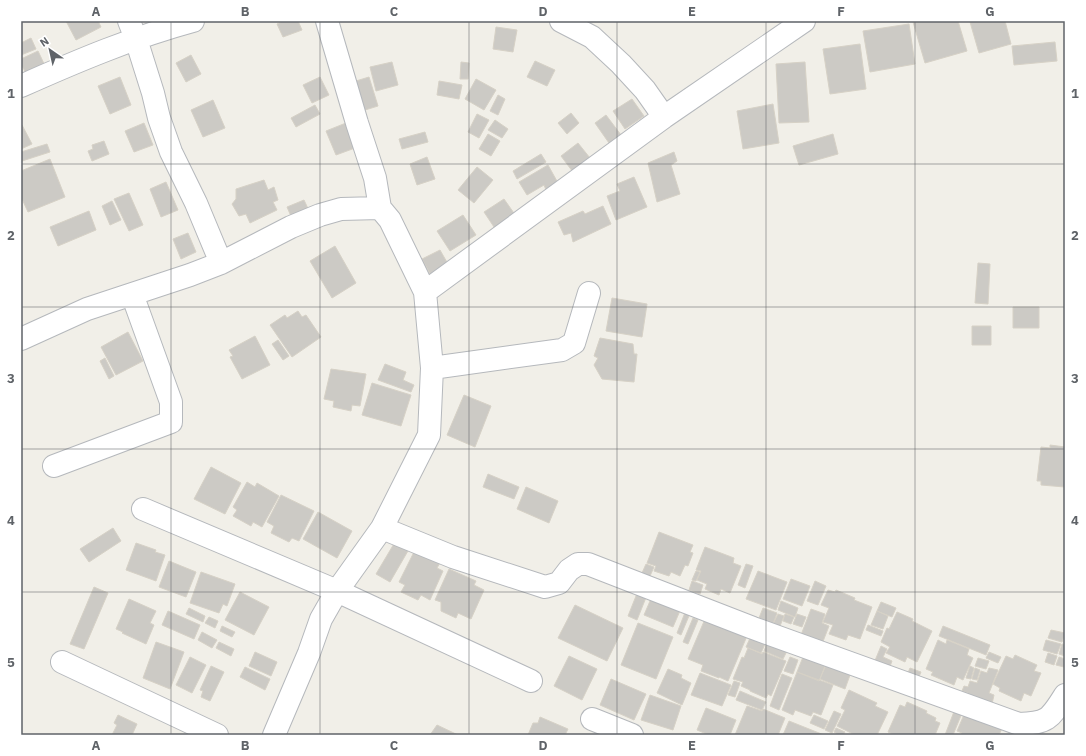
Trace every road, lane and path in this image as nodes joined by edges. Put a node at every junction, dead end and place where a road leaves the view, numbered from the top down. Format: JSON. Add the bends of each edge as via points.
{"nodes":[{"id":1,"x":327,"y":21,"type":"edge"},
{"id":2,"x":561,"y":21,"type":"edge"},
{"id":3,"x":804,"y":21,"type":"edge"},
{"id":4,"x":185,"y":22,"type":"edge"},
{"id":5,"x":133,"y":30,"type":"edge"},
{"id":6,"x":21,"y":86,"type":"edge"},
{"id":7,"x":664,"y":117,"type":"junction"},
{"id":8,"x":380,"y":208,"type":"junction"},
{"id":9,"x":221,"y":263,"type":"junction"},
{"id":10,"x":425,"y":292,"type":"junction"},
{"id":11,"x":589,"y":293,"type":"dead end"},
{"id":12,"x":132,"y":294,"type":"junction"},
{"id":13,"x":21,"y":339,"type":"edge"},
{"id":14,"x":432,"y":368,"type":"junction"},
{"id":15,"x":54,"y":466,"type":"dead end"},
{"id":16,"x":143,"y":509,"type":"dead end"},
{"id":17,"x":382,"y":528,"type":"junction"},
{"id":18,"x":337,"y":591,"type":"junction"},
{"id":19,"x":62,"y":662,"type":"dead end"},
{"id":20,"x":531,"y":680,"type":"dead end"},
{"id":21,"x":1065,"y":695,"type":"edge"},
{"id":22,"x":592,"y":719,"type":"dead end"},
{"id":23,"x":1017,"y":729,"type":"edge"},
{"id":24,"x":217,"y":735,"type":"edge"},
{"id":25,"x":274,"y":735,"type":"edge"},
{"id":26,"x":632,"y":735,"type":"edge"}],
"edges":[{"from":1,"to":8,"type":"street","via":[[375,178]]},
{"from":2,"to":7,"type":"street","via":[[592,37],[621,64]]},
{"from":3,"to":7,"type":"street"},
{"from":4,"to":5,"type":"street"},
{"from":5,"to":6,"type":"street"},
{"from":5,"to":9,"type":"street","via":[[171,152]]},
{"from":7,"to":10,"type":"street"},
{"from":8,"to":9,"type":"street","via":[[341,209],[320,215]]},
{"from":8,"to":10,"type":"street","via":[[390,220]]},
{"from":9,"to":12,"type":"street"},
{"from":10,"to":14,"type":"street"},
{"from":11,"to":14,"type":"street","via":[[574,343],[562,350]]},
{"from":12,"to":13,"type":"street","via":[[87,309]]},
{"from":12,"to":15,"type":"street","via":[[171,402],[172,422]]},
{"from":14,"to":17,"type":"street","via":[[429,435]]},
{"from":16,"to":18,"type":"street"},
{"from":17,"to":18,"type":"street"},
{"from":17,"to":23,"type":"street","via":[[453,557],[545,587],[559,583],[569,570],[578,564],[588,564]]},
{"from":18,"to":20,"type":"street"},
{"from":18,"to":25,"type":"street","via":[[321,619]]},
{"from":19,"to":24,"type":"street"},
{"from":21,"to":23,"type":"street","via":[[1051,717]]},
{"from":22,"to":26,"type":"street"}]}
